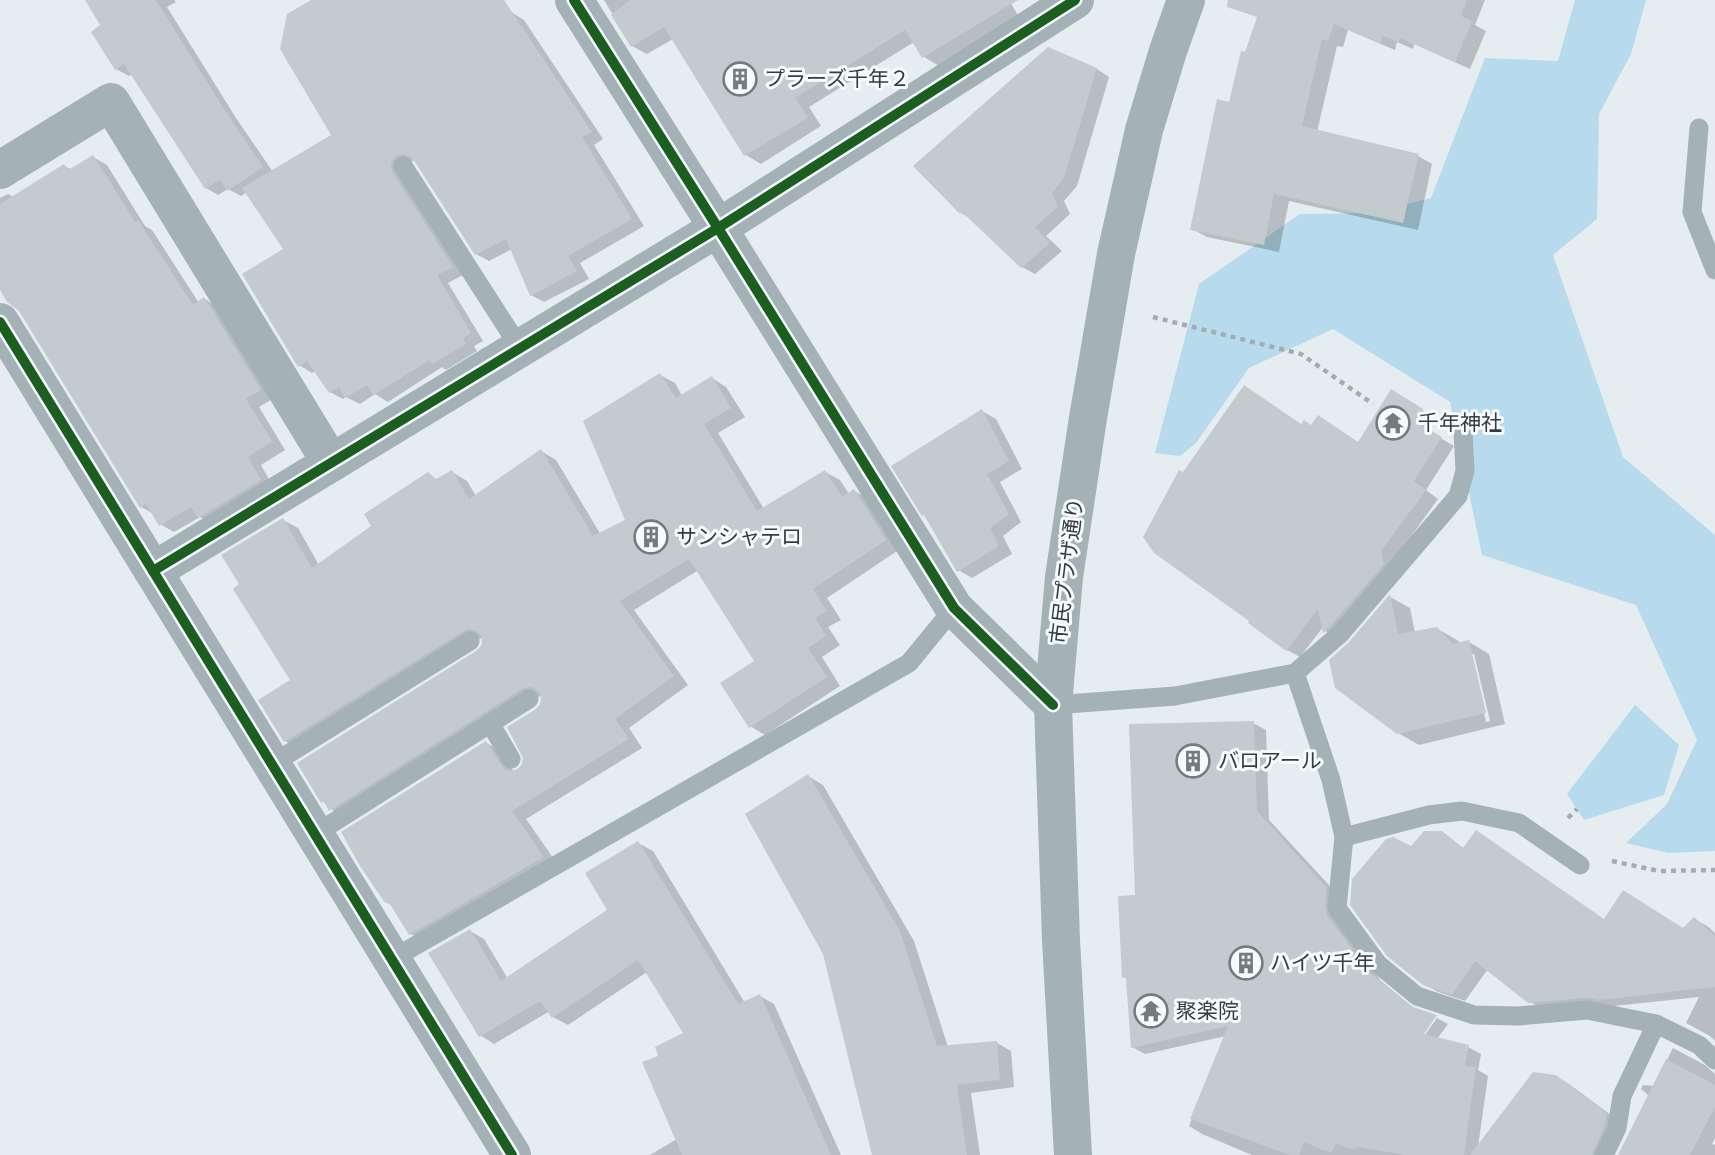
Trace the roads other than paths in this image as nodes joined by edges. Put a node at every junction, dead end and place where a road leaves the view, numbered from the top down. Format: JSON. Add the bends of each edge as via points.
{"nodes":[{"id":1,"x":1075,"y":0,"type":"edge"},
{"id":2,"x":1186,"y":0,"type":"edge"},
{"id":3,"x":583,"y":3,"type":"edge"},
{"id":4,"x":1699,"y":128,"type":"dead end"},
{"id":5,"x":403,"y":166,"type":"dead end"},
{"id":6,"x":0,"y":170,"type":"edge"},
{"id":7,"x":718,"y":228,"type":"junction"},
{"id":8,"x":1715,"y":270,"type":"edge"},
{"id":9,"x":0,"y":322,"type":"edge"},
{"id":10,"x":520,"y":348,"type":"junction"},
{"id":11,"x":1463,"y":431,"type":"dead end"},
{"id":12,"x":331,"y":463,"type":"junction"},
{"id":13,"x":153,"y":571,"type":"junction"},
{"id":14,"x":954,"y":608,"type":"junction"},
{"id":15,"x":470,"y":641,"type":"dead end"},
{"id":16,"x":1295,"y":673,"type":"junction"},
{"id":17,"x":529,"y":699,"type":"dead end"},
{"id":18,"x":1053,"y":705,"type":"junction"},
{"id":19,"x":490,"y":723,"type":"junction"},
{"id":20,"x":511,"y":759,"type":"dead end"},
{"id":21,"x":272,"y":764,"type":"junction"},
{"id":22,"x":315,"y":834,"type":"junction"},
{"id":23,"x":1343,"y":837,"type":"junction"},
{"id":24,"x":1580,"y":865,"type":"road end"},
{"id":25,"x":392,"y":959,"type":"junction"},
{"id":26,"x":1656,"y":1024,"type":"junction"},
{"id":27,"x":1715,"y":1060,"type":"edge"},
{"id":28,"x":512,"y":1155,"type":"edge"},
{"id":29,"x":1073,"y":1155,"type":"edge"},
{"id":30,"x":1604,"y":1155,"type":"edge"}],
"edges":[{"from":1,"to":7,"type":"street"},
{"from":2,"to":18,"type":"main road","name":"市民プラザ通り","via":[[1144,130],[1116,254],[1064,577]]},
{"from":3,"to":7,"type":"street"},
{"from":4,"to":8,"type":"lane","via":[[1692,212]]},
{"from":5,"to":10,"type":"lane"},
{"from":6,"to":12,"type":"street","via":[[111,102]]},
{"from":7,"to":10,"type":"street"},
{"from":7,"to":14,"type":"street"},
{"from":9,"to":13,"type":"street"},
{"from":10,"to":12,"type":"street"},
{"from":11,"to":16,"type":"lane","via":[[1465,471],[1458,496],[1340,634]]},
{"from":12,"to":13,"type":"street"},
{"from":13,"to":21,"type":"street"},
{"from":14,"to":18,"type":"street"},
{"from":14,"to":25,"type":"lane","via":[[909,663]]},
{"from":15,"to":21,"type":"lane"},
{"from":16,"to":18,"type":"lane","via":[[1175,696]]},
{"from":16,"to":23,"type":"lane","via":[[1331,780]]},
{"from":17,"to":19,"type":"lane"},
{"from":18,"to":29,"type":"main road","name":"市民プラザ通り"},
{"from":19,"to":20,"type":"lane"},
{"from":19,"to":22,"type":"lane"},
{"from":21,"to":22,"type":"street"},
{"from":22,"to":25,"type":"street"},
{"from":23,"to":24,"type":"lane","via":[[1429,814],[1462,811],[1518,822]]},
{"from":23,"to":26,"type":"lane","via":[[1337,908],[1378,964],[1417,996],[1475,1015],[1587,1010]]},
{"from":25,"to":28,"type":"street"},
{"from":26,"to":27,"type":"lane","via":[[1699,1045]]},
{"from":26,"to":30,"type":"lane","via":[[1622,1096],[1618,1128]]}]}
